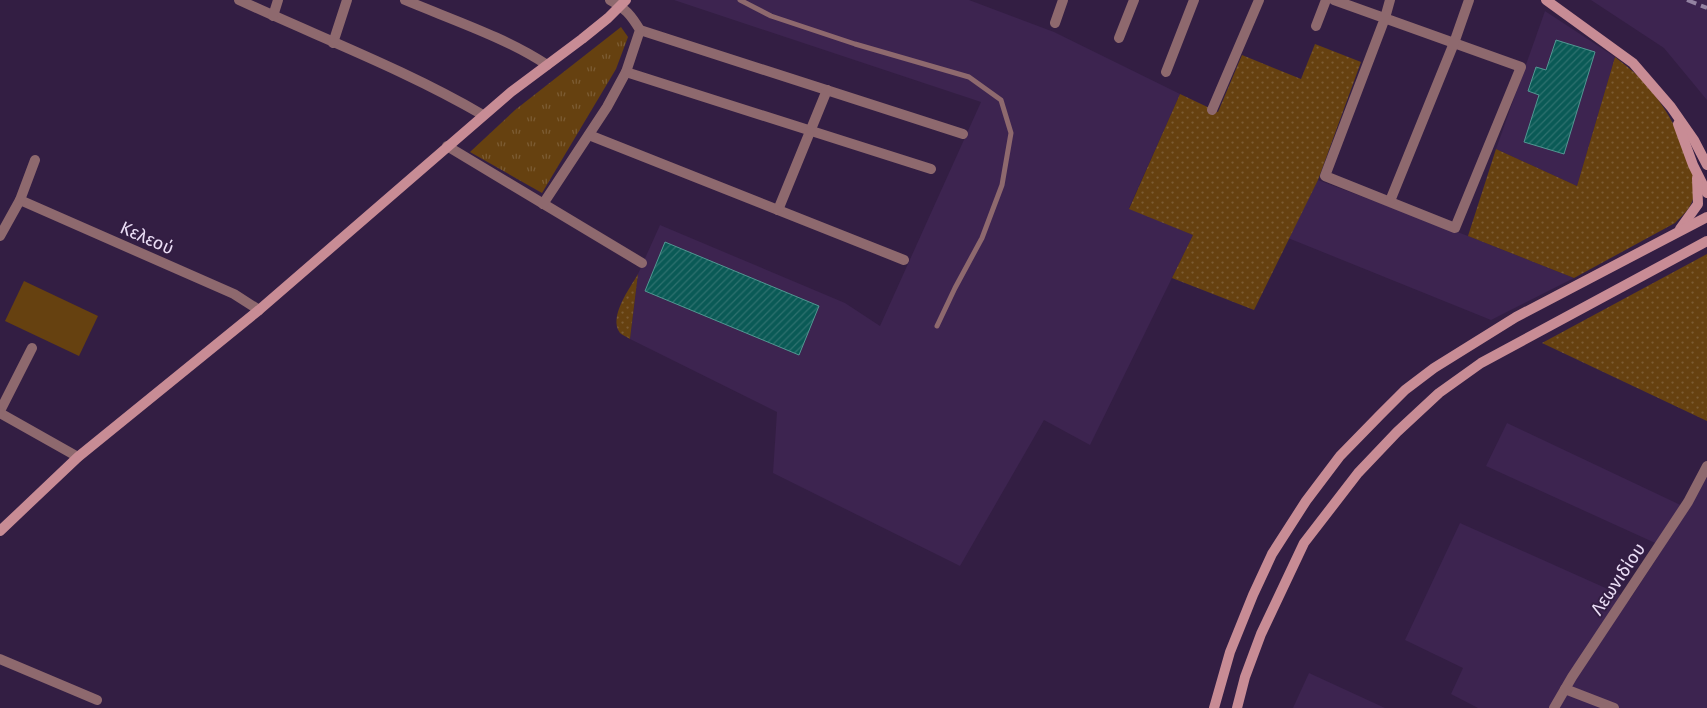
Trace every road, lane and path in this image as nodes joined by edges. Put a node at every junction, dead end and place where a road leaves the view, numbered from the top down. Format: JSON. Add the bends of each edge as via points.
{"nodes":[{"id":1,"x":239,"y":0,"type":"edge"},
{"id":2,"x":278,"y":0,"type":"edge"},
{"id":3,"x":347,"y":0,"type":"edge"},
{"id":4,"x":405,"y":0,"type":"edge"},
{"id":5,"x":610,"y":0,"type":"edge"},
{"id":6,"x":740,"y":0,"type":"edge"},
{"id":7,"x":1063,"y":0,"type":"edge"},
{"id":8,"x":1134,"y":0,"type":"edge"},
{"id":9,"x":1194,"y":0,"type":"edge"},
{"id":10,"x":1259,"y":0,"type":"edge"},
{"id":11,"x":1326,"y":0,"type":"edge"},
{"id":12,"x":1334,"y":0,"type":"edge"},
{"id":13,"x":1390,"y":0,"type":"edge"},
{"id":14,"x":1469,"y":0,"type":"edge"},
{"id":15,"x":1546,"y":0,"type":"edge"},
{"id":16,"x":623,"y":3,"type":"edge"},
{"id":17,"x":273,"y":16,"type":"junction"},
{"id":18,"x":1384,"y":18,"type":"junction"},
{"id":19,"x":1055,"y":23,"type":"dead end"},
{"id":20,"x":1316,"y":26,"type":"dead end"},
{"id":21,"x":640,"y":30,"type":"junction"},
{"id":22,"x":1119,"y":38,"type":"dead end"},
{"id":23,"x":333,"y":43,"type":"junction"},
{"id":24,"x":1454,"y":43,"type":"junction"},
{"id":25,"x":547,"y":65,"type":"junction"},
{"id":26,"x":626,"y":72,"type":"junction"},
{"id":27,"x":1166,"y":72,"type":"dead end"},
{"id":28,"x":827,"y":90,"type":"junction"},
{"id":29,"x":1671,"y":107,"type":"junction"},
{"id":30,"x":1212,"y":110,"type":"dead end"},
{"id":31,"x":483,"y":115,"type":"junction"},
{"id":32,"x":811,"y":131,"type":"junction"},
{"id":33,"x":963,"y":134,"type":"dead end"},
{"id":34,"x":589,"y":135,"type":"junction"},
{"id":35,"x":447,"y":146,"type":"junction"},
{"id":36,"x":35,"y":160,"type":"dead end"},
{"id":37,"x":1706,"y":163,"type":"edge"},
{"id":38,"x":1693,"y":164,"type":"junction"},
{"id":39,"x":931,"y":169,"type":"dead end"},
{"id":40,"x":1707,"y":193,"type":"edge"},
{"id":41,"x":20,"y":200,"type":"junction"},
{"id":42,"x":1390,"y":201,"type":"junction"},
{"id":43,"x":543,"y":204,"type":"junction"},
{"id":44,"x":778,"y":210,"type":"junction"},
{"id":45,"x":1707,"y":217,"type":"edge"},
{"id":46,"x":1678,"y":231,"type":"junction"},
{"id":47,"x":0,"y":236,"type":"edge"},
{"id":48,"x":1707,"y":241,"type":"edge"},
{"id":49,"x":904,"y":260,"type":"dead end"},
{"id":50,"x":642,"y":263,"type":"dead end"},
{"id":51,"x":259,"y":310,"type":"junction"},
{"id":52,"x":938,"y":326,"type":"dead end"},
{"id":53,"x":32,"y":348,"type":"dead end"},
{"id":54,"x":0,"y":412,"type":"edge"},
{"id":55,"x":78,"y":457,"type":"junction"},
{"id":56,"x":1707,"y":466,"type":"edge"},
{"id":57,"x":0,"y":531,"type":"edge"},
{"id":58,"x":0,"y":659,"type":"edge"},
{"id":59,"x":1565,"y":689,"type":"junction"},
{"id":60,"x":97,"y":700,"type":"dead end"},
{"id":61,"x":1214,"y":708,"type":"edge"},
{"id":62,"x":1237,"y":708,"type":"edge"},
{"id":63,"x":1554,"y":708,"type":"edge"},
{"id":64,"x":1614,"y":708,"type":"edge"}],
"edges":[{"from":1,"to":17,"type":"street"},
{"from":2,"to":17,"type":"street"},
{"from":3,"to":23,"type":"street"},
{"from":4,"to":25,"type":"street","via":[[507,43]]},
{"from":5,"to":16,"type":"street"},
{"from":6,"to":52,"type":"lane","via":[[771,16],[836,38],[969,77],[1001,100],[1011,133],[1002,185],[982,238]]},
{"from":7,"to":19,"type":"street"},
{"from":8,"to":22,"type":"street"},
{"from":9,"to":27,"type":"street"},
{"from":10,"to":30,"type":"street"},
{"from":11,"to":20,"type":"street"},
{"from":12,"to":18,"type":"street"},
{"from":13,"to":18,"type":"street"},
{"from":14,"to":24,"type":"street"},
{"from":15,"to":29,"type":"street","via":[[1634,63]]},
{"from":16,"to":21,"type":"street"},
{"from":16,"to":25,"type":"street"},
{"from":17,"to":23,"type":"street"},
{"from":18,"to":24,"type":"street"},
{"from":18,"to":42,"type":"street","via":[[1325,176]]},
{"from":21,"to":26,"type":"street"},
{"from":21,"to":28,"type":"street"},
{"from":23,"to":31,"type":"street","via":[[420,81]]},
{"from":24,"to":42,"type":"street"},
{"from":24,"to":42,"type":"street","via":[[1521,67],[1455,228]]},
{"from":25,"to":31,"type":"street"},
{"from":26,"to":32,"type":"street"},
{"from":26,"to":34,"type":"street"},
{"from":28,"to":32,"type":"street"},
{"from":28,"to":33,"type":"street"},
{"from":29,"to":37,"type":"street"},
{"from":29,"to":38,"type":"street"},
{"from":31,"to":35,"type":"street"},
{"from":32,"to":39,"type":"street"},
{"from":32,"to":44,"type":"street"},
{"from":34,"to":43,"type":"street"},
{"from":34,"to":44,"type":"street"},
{"from":35,"to":43,"type":"street"},
{"from":35,"to":51,"type":"street"},
{"from":36,"to":41,"type":"street"},
{"from":38,"to":40,"type":"street"},
{"from":38,"to":46,"type":"street","via":[[1698,204]]},
{"from":41,"to":47,"type":"street"},
{"from":41,"to":51,"type":"street","name":"Κελεού","via":[[234,294]]},
{"from":43,"to":50,"type":"street"},
{"from":44,"to":49,"type":"street"},
{"from":45,"to":46,"type":"street"},
{"from":46,"to":61,"type":"street","via":[[1469,345],[1405,390],[1340,456],[1272,554],[1230,652]]},
{"from":48,"to":62,"type":"street","via":[[1481,362],[1439,392],[1396,432],[1358,472],[1304,543],[1261,634]]},
{"from":51,"to":55,"type":"street"},
{"from":53,"to":54,"type":"street"},
{"from":54,"to":55,"type":"street"},
{"from":55,"to":57,"type":"street"},
{"from":56,"to":59,"type":"street","name":"Λεωνιδίου","via":[[1688,502]]},
{"from":58,"to":60,"type":"street"},
{"from":59,"to":63,"type":"street","name":"Λεωνιδίου"},
{"from":59,"to":64,"type":"street"}]}
